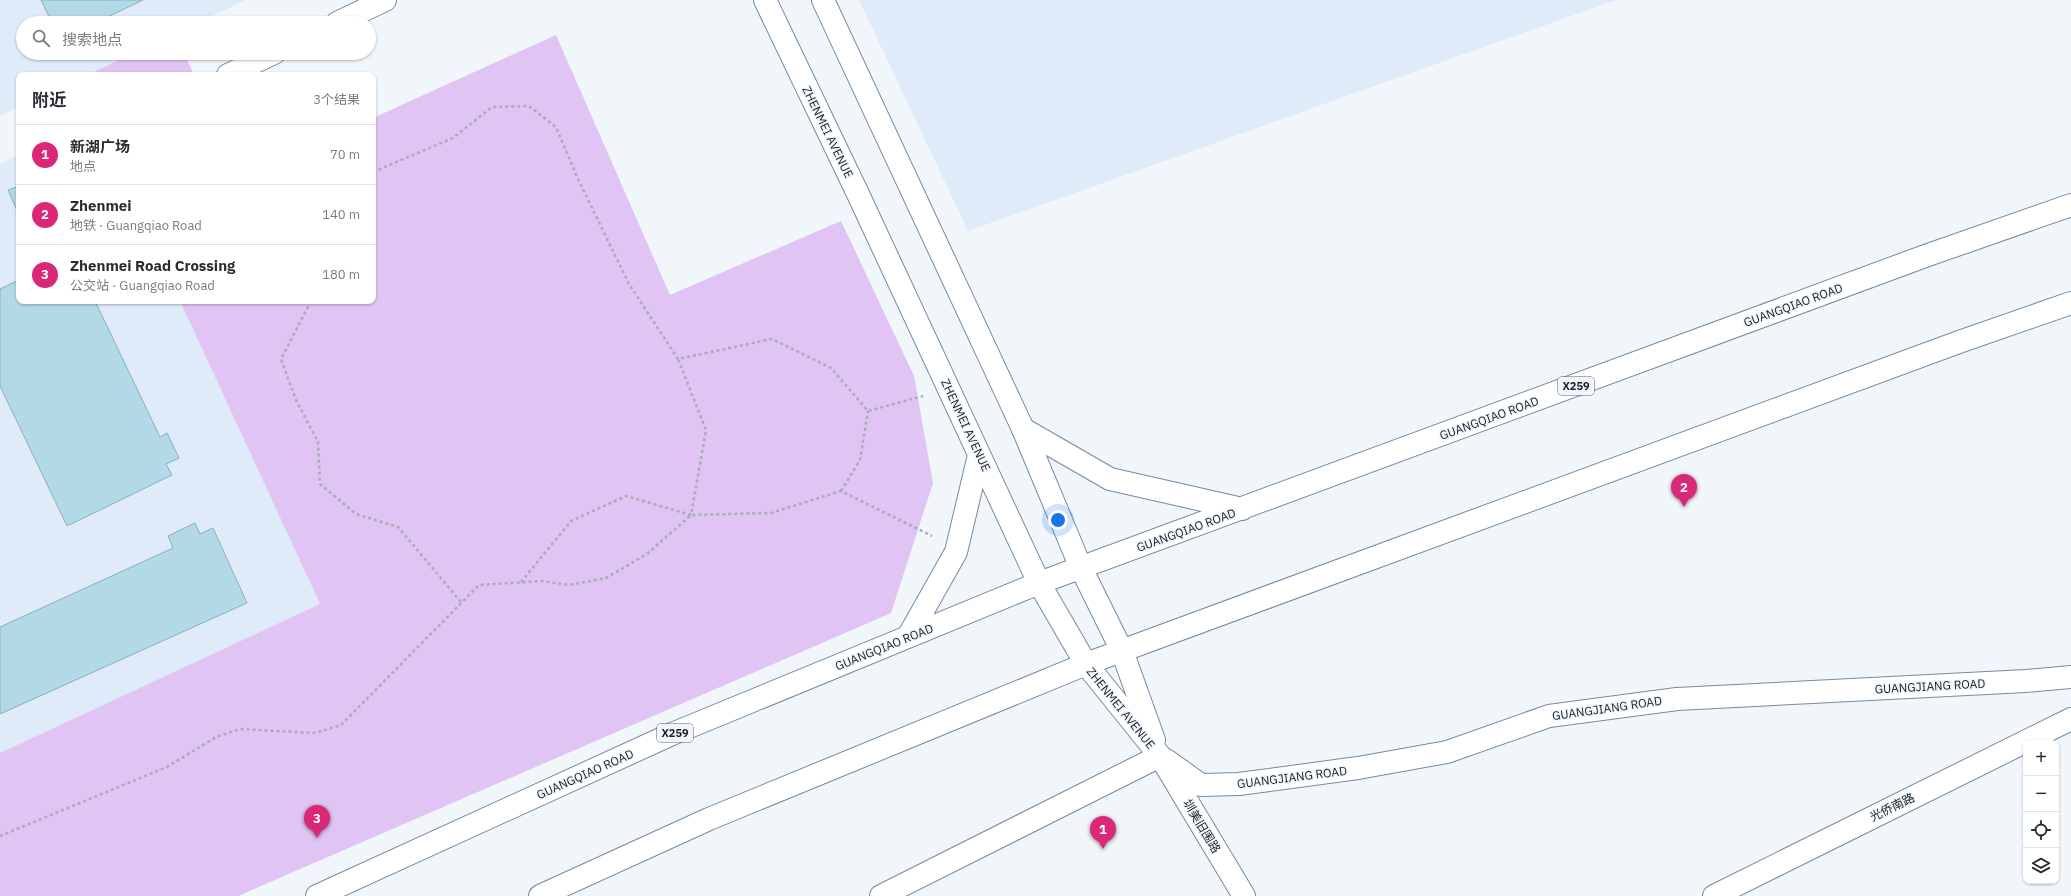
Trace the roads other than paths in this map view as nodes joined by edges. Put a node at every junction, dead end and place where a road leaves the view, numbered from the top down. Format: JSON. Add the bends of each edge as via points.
{"nodes":[{"id":1,"x":385,"y":0,"type":"edge"},
{"id":2,"x":765,"y":0,"type":"edge"},
{"id":3,"x":823,"y":0,"type":"edge"},
{"id":4,"x":352,"y":16,"type":"edge"},
{"id":5,"x":259,"y":60,"type":"edge"},
{"id":6,"x":234,"y":72,"type":"edge"},
{"id":7,"x":2071,"y":205,"type":"edge"},
{"id":8,"x":2071,"y":303,"type":"edge"},
{"id":9,"x":1023,"y":430,"type":"junction"},
{"id":10,"x":980,"y":454,"type":"junction"},
{"id":11,"x":1242,"y":510,"type":"junction"},
{"id":12,"x":1081,"y":568,"type":"junction"},
{"id":13,"x":1039,"y":583,"type":"junction"},
{"id":14,"x":908,"y":637,"type":"junction"},
{"id":15,"x":1122,"y":651,"type":"junction"},
{"id":16,"x":1086,"y":664,"type":"junction"},
{"id":17,"x":2071,"y":677,"type":"edge"},
{"id":18,"x":2071,"y":719,"type":"edge"},
{"id":19,"x":1160,"y":756,"type":"junction"},
{"id":20,"x":317,"y":896,"type":"edge"},
{"id":21,"x":540,"y":896,"type":"edge"},
{"id":22,"x":881,"y":896,"type":"edge"},
{"id":23,"x":1244,"y":896,"type":"edge"},
{"id":24,"x":1714,"y":896,"type":"edge"}],
"edges":[{"from":1,"to":4,"type":"main road"},
{"from":2,"to":10,"type":"main road","name":"ZHENMEI AVENUE"},
{"from":3,"to":9,"type":"main road","name":"ZHENMEI AVENUE"},
{"from":5,"to":6,"type":"main road"},
{"from":7,"to":11,"type":"main road","name":"GUANGQIAO ROAD","number":"X259","via":[[1928,255]]},
{"from":8,"to":15,"type":"main road"},
{"from":9,"to":11,"type":"main road","via":[[1110,479]]},
{"from":9,"to":12,"type":"main road","name":"ZHENMEI AVENUE"},
{"from":10,"to":13,"type":"main road","name":"ZHENMEI AVENUE"},
{"from":10,"to":14,"type":"main road","via":[[956,548]]},
{"from":11,"to":12,"type":"main road","name":"GUANGQIAO ROAD","number":"X259"},
{"from":12,"to":13,"type":"main road","name":"GUANGQIAO ROAD","number":"X259"},
{"from":12,"to":15,"type":"main road","name":"ZHENMEI AVENUE"},
{"from":13,"to":14,"type":"main road","name":"GUANGQIAO ROAD","number":"X259"},
{"from":13,"to":16,"type":"main road","name":"ZHENMEI AVENUE"},
{"from":14,"to":20,"type":"main road","name":"GUANGQIAO ROAD","number":"X259","via":[[672,734]]},
{"from":15,"to":16,"type":"main road"},
{"from":15,"to":19,"type":"main road","name":"ZHENMEI AVENUE"},
{"from":16,"to":19,"type":"main road","name":"ZHENMEI AVENUE"},
{"from":16,"to":21,"type":"main road","via":[[709,819]]},
{"from":17,"to":19,"type":"main road","name":"GUANGJIANG ROAD","via":[[1677,699],[1549,716],[1447,752],[1358,768],[1239,784],[1201,785]]},
{"from":18,"to":24,"type":"main road","name":"光侨南路"},
{"from":19,"to":22,"type":"main road"},
{"from":19,"to":23,"type":"main road","name":"圳美旧围路"}]}
